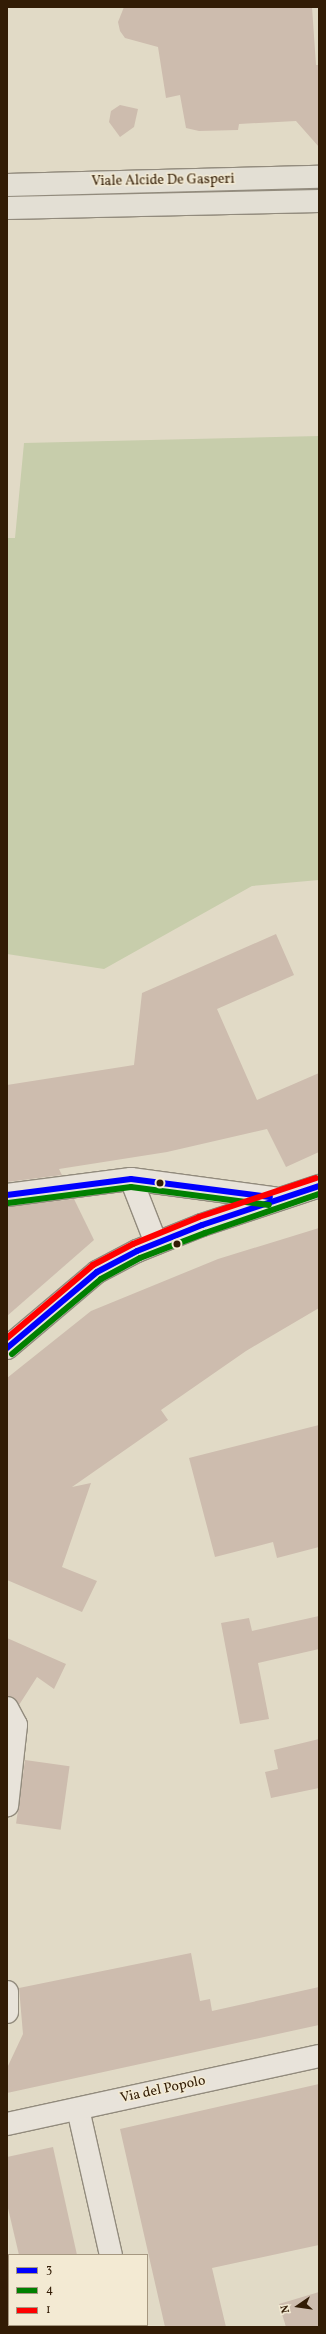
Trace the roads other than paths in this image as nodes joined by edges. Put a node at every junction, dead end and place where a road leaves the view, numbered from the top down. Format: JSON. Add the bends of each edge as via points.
{"nodes":[{"id":1,"x":319,"y":177,"type":"edge"},
{"id":2,"x":7,"y":185,"type":"edge"},
{"id":3,"x":319,"y":201,"type":"edge"},
{"id":4,"x":7,"y":208,"type":"edge"},
{"id":5,"x":131,"y":1179,"type":"junction"},
{"id":6,"x":319,"y":1186,"type":"edge"},
{"id":7,"x":7,"y":1195,"type":"edge"},
{"id":8,"x":278,"y":1198,"type":"junction"},
{"id":9,"x":156,"y":1243,"type":"junction"},
{"id":10,"x":7,"y":1348,"type":"edge"},
{"id":11,"x":7,"y":1708,"type":"edge"},
{"id":12,"x":7,"y":1806,"type":"edge"},
{"id":13,"x":7,"y":1992,"type":"edge"},
{"id":14,"x":7,"y":2012,"type":"edge"},
{"id":15,"x":319,"y":2056,"type":"edge"},
{"id":16,"x":78,"y":2109,"type":"junction"},
{"id":17,"x":7,"y":2124,"type":"edge"},
{"id":18,"x":111,"y":2254,"type":"edge"}],
"edges":[{"from":1,"to":2,"type":"main road","name":"Viale Alcide De Gasperi"},
{"from":3,"to":4,"type":"main road","name":"Viale Alcide De Gasperi"},
{"from":5,"to":7,"type":"street"},
{"from":5,"to":8,"type":"street"},
{"from":5,"to":9,"type":"street"},
{"from":6,"to":8,"type":"street"},
{"from":8,"to":9,"type":"street"},
{"from":9,"to":10,"type":"street","via":[[97,1272]]},
{"from":11,"to":12,"type":"street","via":[[16,1725]]},
{"from":13,"to":14,"type":"street"},
{"from":15,"to":16,"type":"street","name":"Via del Popolo"},
{"from":16,"to":17,"type":"street","name":"Via del Popolo"},
{"from":16,"to":18,"type":"street"}]}
